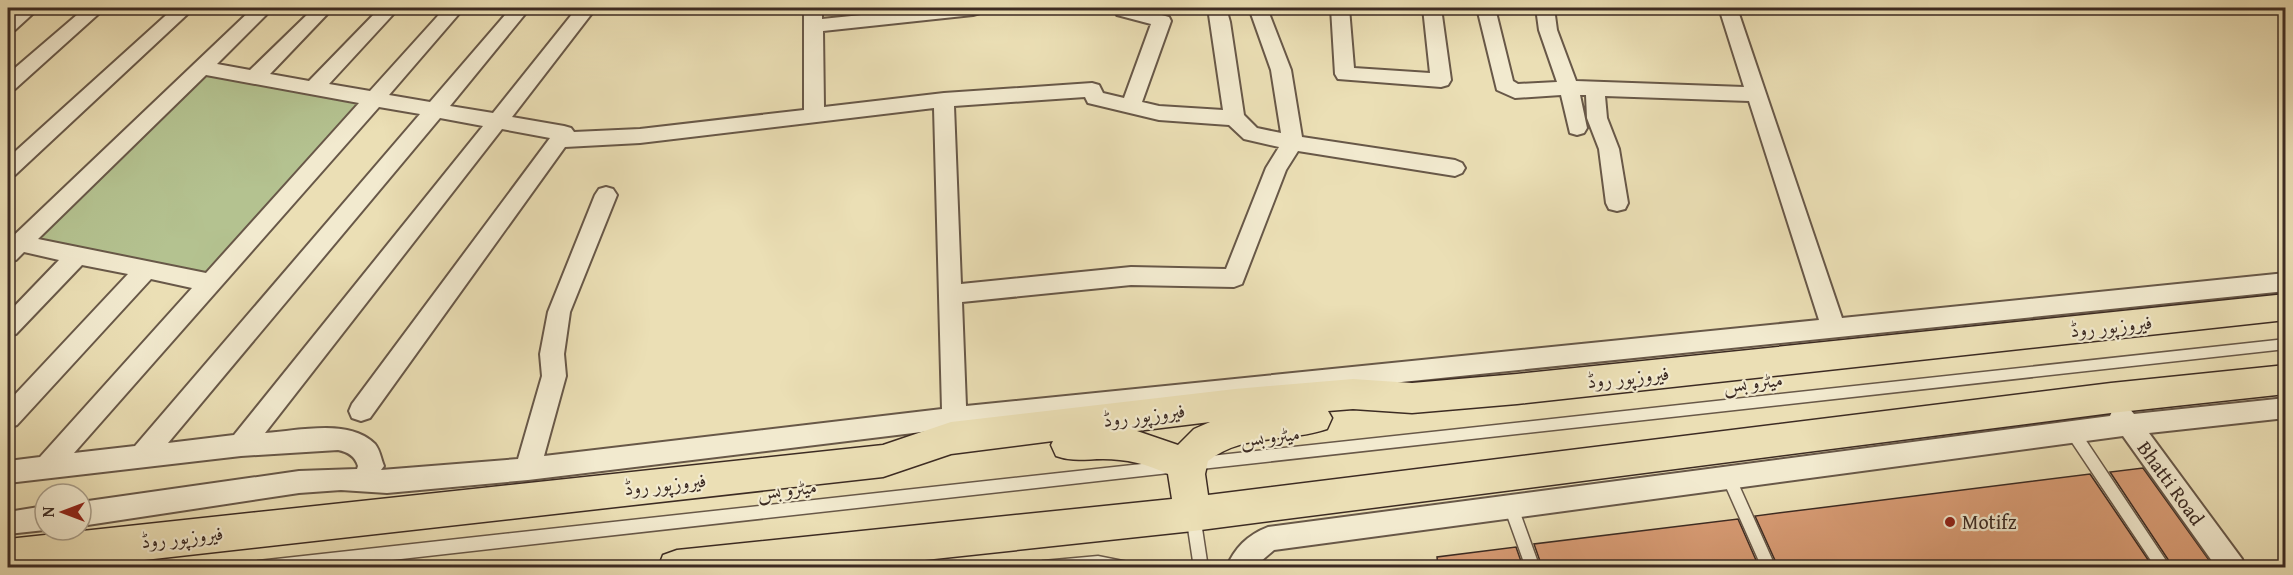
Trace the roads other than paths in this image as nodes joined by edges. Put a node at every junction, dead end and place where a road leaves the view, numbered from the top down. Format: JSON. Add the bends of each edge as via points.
{"nodes":[{"id":1,"x":30,"y":8,"type":"edge"},
{"id":2,"x":96,"y":8,"type":"edge"},
{"id":3,"x":185,"y":8,"type":"edge"},
{"id":4,"x":264,"y":8,"type":"edge"},
{"id":5,"x":324,"y":8,"type":"edge"},
{"id":6,"x":390,"y":8,"type":"edge"},
{"id":7,"x":455,"y":8,"type":"edge"},
{"id":8,"x":521,"y":8,"type":"edge"},
{"id":9,"x":587,"y":8,"type":"edge"},
{"id":10,"x":1127,"y":8,"type":"edge"},
{"id":11,"x":1217,"y":8,"type":"edge"},
{"id":12,"x":1258,"y":8,"type":"edge"},
{"id":13,"x":1340,"y":8,"type":"edge"},
{"id":14,"x":1432,"y":8,"type":"edge"},
{"id":15,"x":1486,"y":8,"type":"edge"},
{"id":16,"x":1545,"y":8,"type":"edge"},
{"id":17,"x":1728,"y":8,"type":"edge"},
{"id":18,"x":973,"y":9,"type":"dead end"},
{"id":19,"x":813,"y":17,"type":"edge"},
{"id":20,"x":8,"y":26,"type":"edge"},
{"id":21,"x":201,"y":68,"type":"junction"},
{"id":22,"x":254,"y":78,"type":"junction"},
{"id":23,"x":8,"y":84,"type":"edge"},
{"id":24,"x":314,"y":88,"type":"junction"},
{"id":25,"x":1569,"y":88,"type":"junction"},
{"id":26,"x":1594,"y":89,"type":"junction"},
{"id":27,"x":1756,"y":94,"type":"junction"},
{"id":28,"x":372,"y":98,"type":"junction"},
{"id":29,"x":944,"y":100,"type":"junction"},
{"id":30,"x":1131,"y":106,"type":"junction"},
{"id":31,"x":434,"y":111,"type":"junction"},
{"id":32,"x":814,"y":115,"type":"junction"},
{"id":33,"x":1234,"y":118,"type":"junction"},
{"id":34,"x":498,"y":122,"type":"junction"},
{"id":35,"x":1577,"y":128,"type":"dead end"},
{"id":36,"x":559,"y":140,"type":"junction"},
{"id":37,"x":1293,"y":143,"type":"junction"},
{"id":38,"x":1455,"y":168,"type":"dead end"},
{"id":39,"x":8,"y":170,"type":"edge"},
{"id":40,"x":606,"y":195,"type":"dead end"},
{"id":41,"x":1617,"y":203,"type":"dead end"},
{"id":42,"x":13,"y":249,"type":"edge"},
{"id":43,"x":78,"y":255,"type":"junction"},
{"id":44,"x":146,"y":270,"type":"junction"},
{"id":45,"x":2286,"y":282,"type":"edge"},
{"id":46,"x":211,"y":283,"type":"junction"},
{"id":47,"x":952,"y":294,"type":"junction"},
{"id":48,"x":2286,"y":308,"type":"edge"},
{"id":49,"x":8,"y":327,"type":"edge"},
{"id":50,"x":1833,"y":327,"type":"junction"},
{"id":51,"x":2286,"y":344,"type":"edge"},
{"id":52,"x":1536,"y":373,"type":"junction"},
{"id":53,"x":2286,"y":379,"type":"edge"},
{"id":54,"x":1412,"y":398,"type":"junction"},
{"id":55,"x":2286,"y":408,"type":"edge"},
{"id":56,"x":361,"y":411,"type":"dead end"},
{"id":57,"x":2119,"y":411,"type":"junction"},
{"id":58,"x":8,"y":418,"type":"edge"},
{"id":59,"x":954,"y":418,"type":"junction"},
{"id":60,"x":2072,"y":431,"type":"junction"},
{"id":61,"x":241,"y":445,"type":"junction"},
{"id":62,"x":141,"y":457,"type":"junction"},
{"id":63,"x":883,"y":461,"type":"junction"},
{"id":64,"x":1186,"y":465,"type":"junction"},
{"id":65,"x":45,"y":469,"type":"junction"},
{"id":66,"x":528,"y":469,"type":"junction"},
{"id":67,"x":652,"y":470,"type":"junction"},
{"id":68,"x":8,"y":472,"type":"edge"},
{"id":69,"x":1729,"y":478,"type":"junction"},
{"id":70,"x":364,"y":480,"type":"junction"},
{"id":71,"x":1511,"y":507,"type":"junction"},
{"id":72,"x":1368,"y":509,"type":"junction"},
{"id":73,"x":93,"y":512,"type":"edge"},
{"id":74,"x":1193,"y":514,"type":"junction"},
{"id":75,"x":33,"y":519,"type":"edge"},
{"id":76,"x":8,"y":522,"type":"edge"},
{"id":77,"x":8,"y":557,"type":"edge"},
{"id":78,"x":258,"y":567,"type":"edge"},
{"id":79,"x":677,"y":567,"type":"edge"},
{"id":80,"x":1043,"y":567,"type":"edge"},
{"id":81,"x":1128,"y":567,"type":"edge"},
{"id":82,"x":1201,"y":567,"type":"edge"},
{"id":83,"x":1239,"y":567,"type":"edge"},
{"id":84,"x":1533,"y":567,"type":"edge"},
{"id":85,"x":1769,"y":567,"type":"edge"},
{"id":86,"x":2164,"y":567,"type":"edge"},
{"id":87,"x":2233,"y":567,"type":"edge"}],
"edges":[{"from":1,"to":20,"type":"street"},
{"from":2,"to":23,"type":"street"},
{"from":3,"to":39,"type":"street"},
{"from":4,"to":21,"type":"street"},
{"from":5,"to":22,"type":"street"},
{"from":6,"to":24,"type":"street"},
{"from":7,"to":28,"type":"street"},
{"from":8,"to":31,"type":"street"},
{"from":9,"to":34,"type":"street"},
{"from":10,"to":30,"type":"street","via":[[1124,11],[1162,21]]},
{"from":11,"to":33,"type":"street"},
{"from":12,"to":37,"type":"street","via":[[1281,70]]},
{"from":13,"to":14,"type":"street","via":[[1345,74],[1441,80]]},
{"from":15,"to":25,"type":"street","via":[[1504,85],[1515,91]]},
{"from":16,"to":25,"type":"street","via":[[1548,30]]},
{"from":17,"to":27,"type":"street"},
{"from":18,"to":19,"type":"street"},
{"from":19,"to":32,"type":"street"},
{"from":21,"to":22,"type":"street"},
{"from":21,"to":42,"type":"street"},
{"from":22,"to":24,"type":"street"},
{"from":24,"to":28,"type":"street"},
{"from":25,"to":26,"type":"street"},
{"from":25,"to":35,"type":"street"},
{"from":26,"to":27,"type":"street"},
{"from":26,"to":41,"type":"street"},
{"from":27,"to":50,"type":"street"},
{"from":28,"to":31,"type":"street"},
{"from":28,"to":46,"type":"street"},
{"from":29,"to":30,"type":"street","via":[[1092,90],[1095,98]]},
{"from":29,"to":32,"type":"street"},
{"from":29,"to":47,"type":"street"},
{"from":30,"to":33,"type":"street","via":[[1159,113]]},
{"from":31,"to":34,"type":"street"},
{"from":31,"to":62,"type":"street"},
{"from":32,"to":36,"type":"street","via":[[640,136]]},
{"from":33,"to":37,"type":"street","via":[[1251,134]]},
{"from":34,"to":36,"type":"street","via":[[564,133]]},
{"from":34,"to":61,"type":"street"},
{"from":36,"to":56,"type":"street"},
{"from":37,"to":38,"type":"street"},
{"from":37,"to":47,"type":"street","via":[[1276,168],[1234,278],[1131,276]]},
{"from":40,"to":66,"type":"street","via":[[559,312],[552,354],[554,376]]},
{"from":42,"to":43,"type":"street"},
{"from":43,"to":44,"type":"street"},
{"from":43,"to":49,"type":"street"},
{"from":44,"to":46,"type":"street"},
{"from":44,"to":58,"type":"street"},
{"from":45,"to":50,"type":"street"},
{"from":46,"to":65,"type":"street"},
{"from":47,"to":59,"type":"street"},
{"from":48,"to":52,"type":"main road","name":"فیروزپور روڈ"},
{"from":50,"to":52,"type":"street"},
{"from":51,"to":64,"type":"lane","name":"میٹرو بس"},
{"from":52,"to":54,"type":"main road","name":"فیروزپور روڈ"},
{"from":52,"to":59,"type":"street"},
{"from":53,"to":57,"type":"main road"},
{"from":54,"to":63,"type":"main road","name":"فیروزپور روڈ","via":[[1353,394],[1235,404],[951,438]]},
{"from":54,"to":64,"type":"main road","via":[[1359,412],[1220,433],[1195,449]]},
{"from":55,"to":57,"type":"street"},
{"from":57,"to":60,"type":"street"},
{"from":57,"to":72,"type":"main road"},
{"from":57,"to":87,"type":"street","name":"Bhatti Road"},
{"from":59,"to":67,"type":"street"},
{"from":60,"to":69,"type":"street"},
{"from":60,"to":86,"type":"lane"},
{"from":61,"to":62,"type":"street"},
{"from":61,"to":70,"type":"street","via":[[338,439],[354,443],[367,453],[371,466]]},
{"from":62,"to":65,"type":"street"},
{"from":63,"to":64,"type":"main road","via":[[1107,441],[1142,446]]},
{"from":63,"to":67,"type":"main road","name":"فیروزپور روڈ"},
{"from":64,"to":74,"type":"main road"},
{"from":64,"to":78,"type":"lane","name":"میٹرو بس"},
{"from":65,"to":68,"type":"street"},
{"from":66,"to":67,"type":"street"},
{"from":66,"to":70,"type":"street","via":[[387,482]]},
{"from":67,"to":77,"type":"main road","name":"فیروزپور روڈ"},
{"from":69,"to":71,"type":"street"},
{"from":69,"to":85,"type":"lane"},
{"from":70,"to":73,"type":"street","via":[[256,487]]},
{"from":71,"to":72,"type":"street"},
{"from":71,"to":84,"type":"lane"},
{"from":72,"to":74,"type":"main road"},
{"from":72,"to":83,"type":"street","via":[[1268,539],[1245,556]]},
{"from":74,"to":79,"type":"main road"},
{"from":74,"to":82,"type":"lane"},
{"from":75,"to":76,"type":"street"},
{"from":80,"to":81,"type":"lane","via":[[1098,563]]}]}
